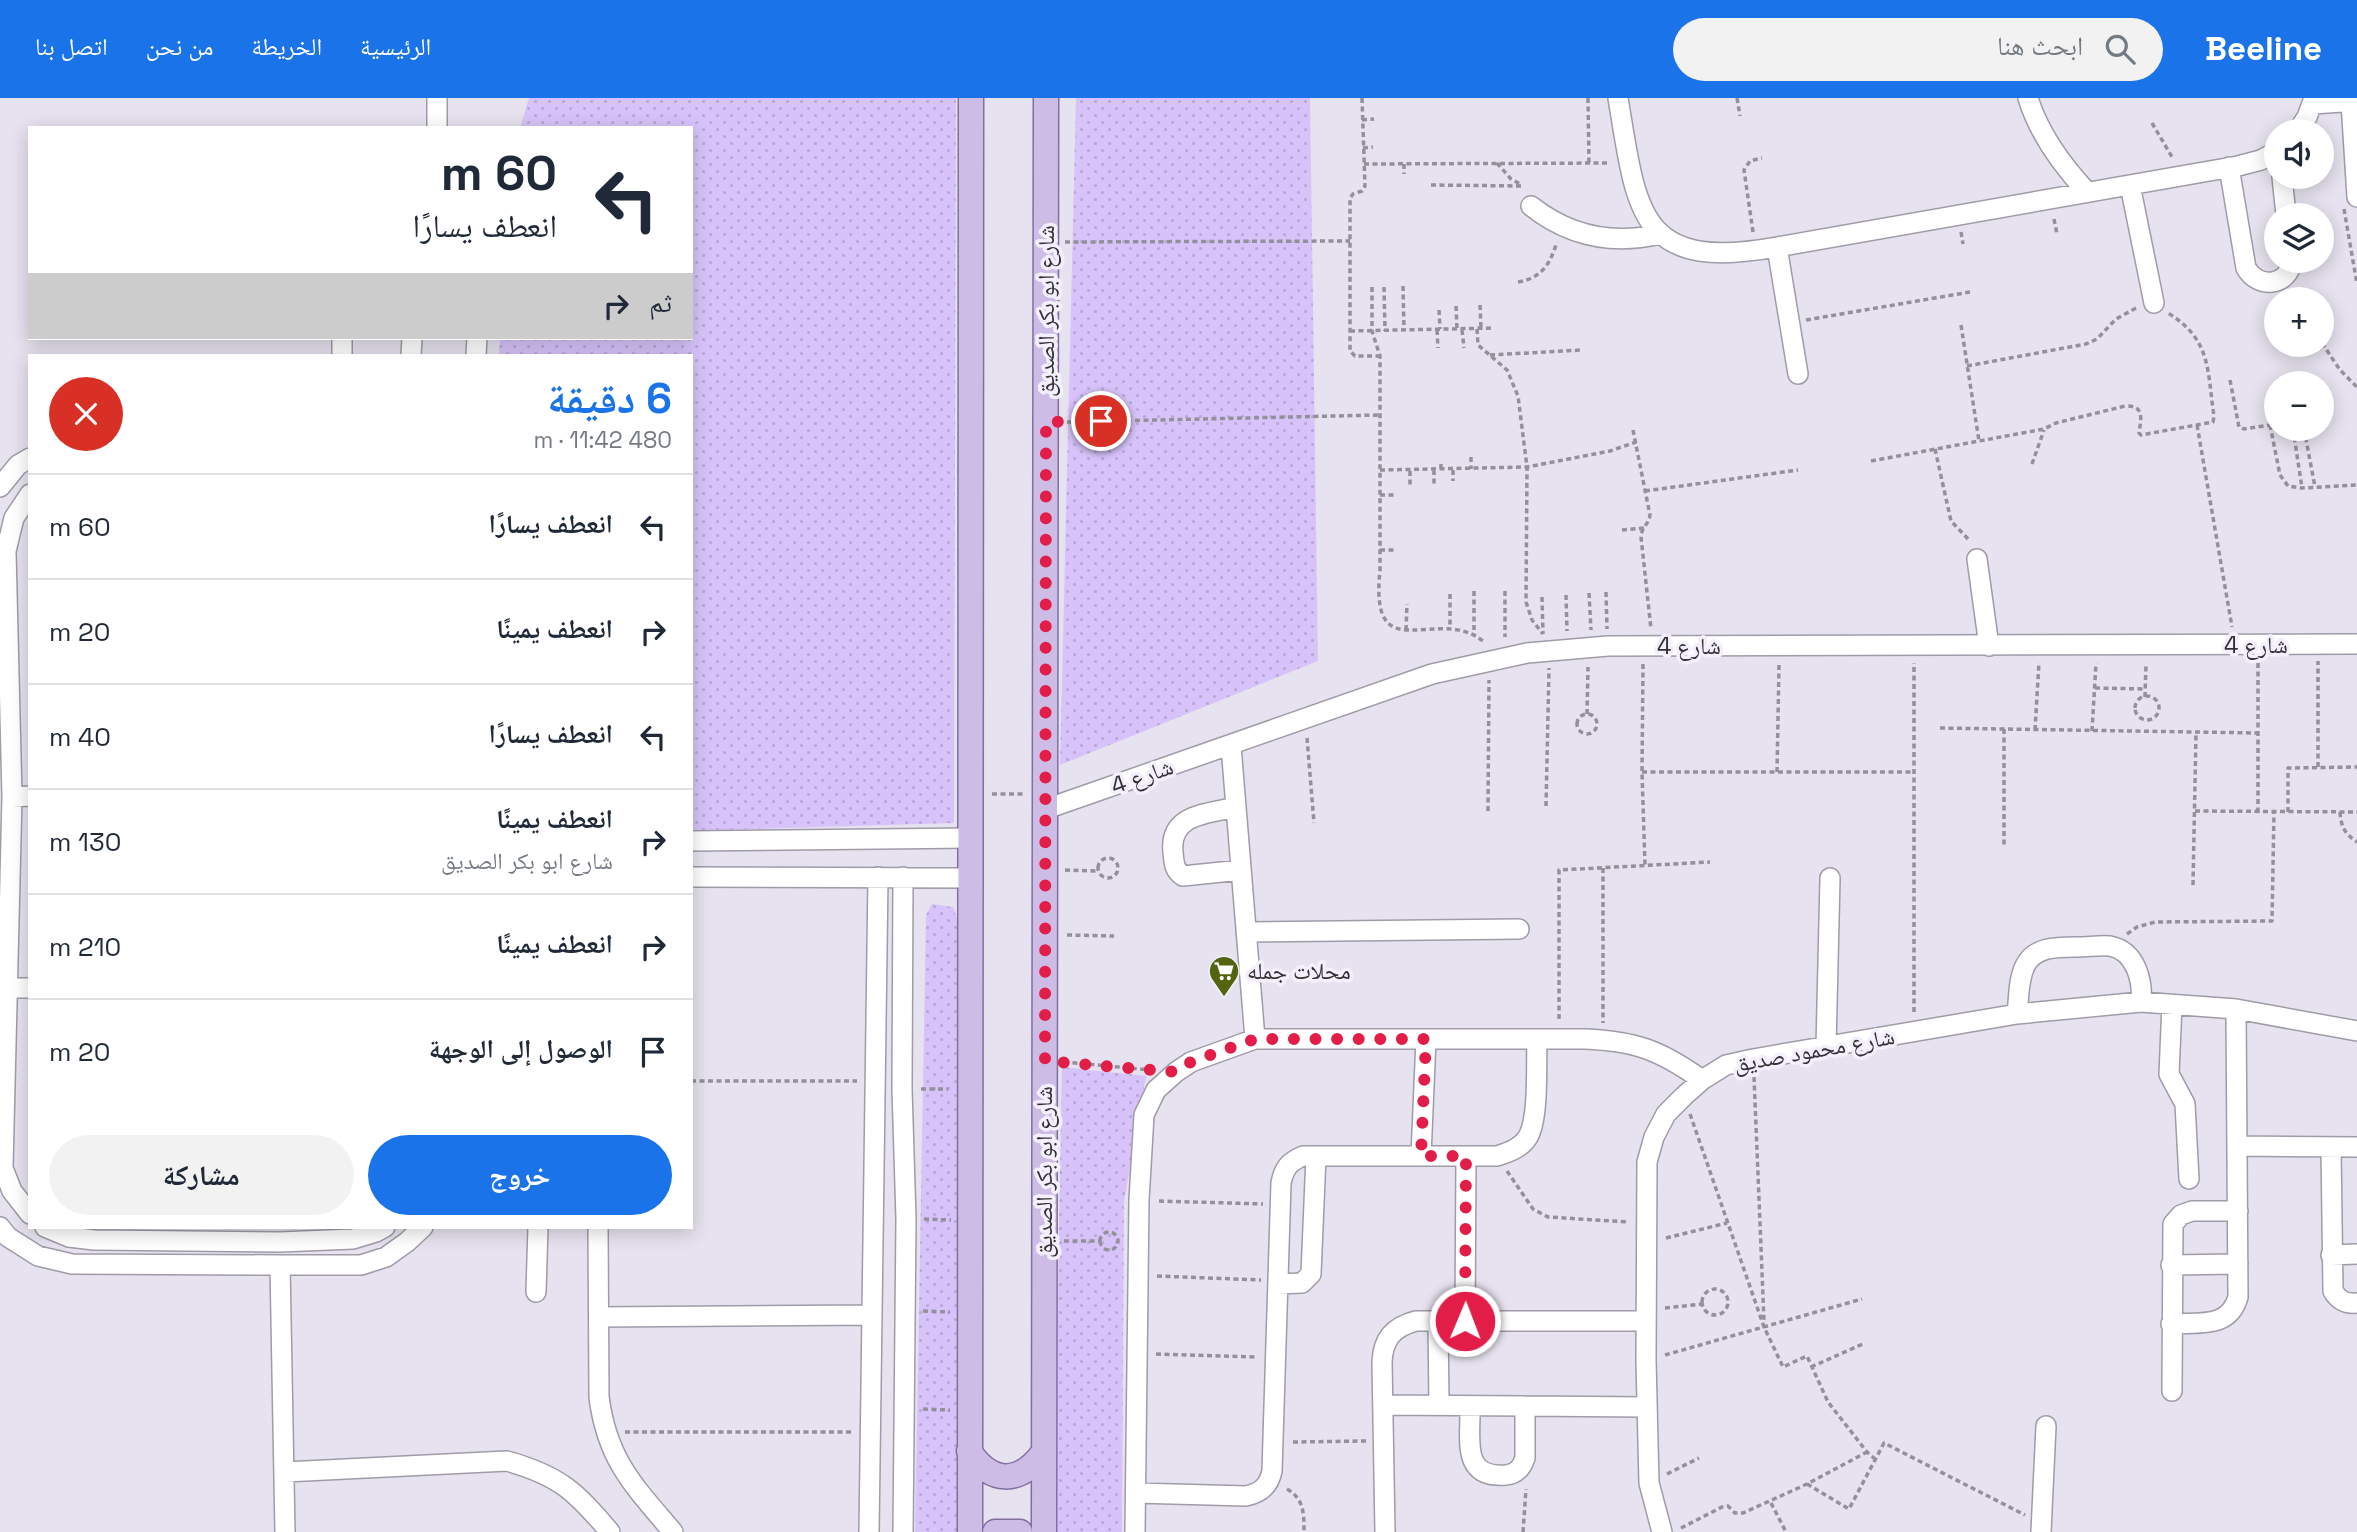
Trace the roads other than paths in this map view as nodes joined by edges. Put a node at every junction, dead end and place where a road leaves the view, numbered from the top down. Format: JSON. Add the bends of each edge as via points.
{"nodes":[{"id":1,"x":438,"y":98,"type":"edge"},
{"id":2,"x":971,"y":98,"type":"edge"},
{"id":3,"x":1046,"y":98,"type":"edge"},
{"id":4,"x":1618,"y":98,"type":"edge"},
{"id":5,"x":2028,"y":98,"type":"edge"},
{"id":6,"x":2313,"y":101,"type":"edge"},
{"id":7,"x":2354,"y":101,"type":"edge"},
{"id":8,"x":2304,"y":119,"type":"edge"},
{"id":9,"x":437,"y":126,"type":"edge"},
{"id":10,"x":2264,"y":158,"type":"edge"},
{"id":11,"x":2229,"y":167,"type":"junction"},
{"id":12,"x":2130,"y":185,"type":"junction"},
{"id":13,"x":2087,"y":192,"type":"junction"},
{"id":14,"x":2357,"y":197,"type":"edge"},
{"id":15,"x":1531,"y":206,"type":"road end"},
{"id":16,"x":1660,"y":234,"type":"junction"},
{"id":17,"x":1777,"y":247,"type":"junction"},
{"id":18,"x":2287,"y":273,"type":"edge"},
{"id":19,"x":2154,"y":303,"type":"road end"},
{"id":20,"x":1798,"y":374,"type":"dead end"},
{"id":21,"x":28,"y":459,"type":"edge"},
{"id":22,"x":0,"y":487,"type":"edge"},
{"id":23,"x":28,"y":497,"type":"edge"},
{"id":24,"x":1977,"y":559,"type":"road end"},
{"id":25,"x":2357,"y":644,"type":"edge"},
{"id":26,"x":1989,"y":646,"type":"junction"},
{"id":27,"x":1231,"y":746,"type":"junction"},
{"id":28,"x":21,"y":796,"type":"edge"},
{"id":29,"x":1046,"y":802,"type":"junction"},
{"id":30,"x":1236,"y":807,"type":"junction"},
{"id":31,"x":972,"y":838,"type":"junction"},
{"id":32,"x":693,"y":841,"type":"edge"},
{"id":33,"x":5,"y":847,"type":"edge"},
{"id":34,"x":1241,"y":870,"type":"junction"},
{"id":35,"x":693,"y":877,"type":"edge"},
{"id":36,"x":878,"y":877,"type":"junction"},
{"id":37,"x":903,"y":877,"type":"junction"},
{"id":38,"x":972,"y":878,"type":"junction"},
{"id":39,"x":1830,"y":878,"type":"dead end"},
{"id":40,"x":4,"y":887,"type":"edge"},
{"id":41,"x":1519,"y":929,"type":"dead end"},
{"id":42,"x":1246,"y":932,"type":"junction"},
{"id":43,"x":6,"y":988,"type":"junction"},
{"id":44,"x":28,"y":988,"type":"edge"},
{"id":45,"x":2141,"y":1002,"type":"junction"},
{"id":46,"x":2172,"y":1005,"type":"junction"},
{"id":47,"x":2236,"y":1009,"type":"junction"},
{"id":48,"x":2017,"y":1014,"type":"junction"},
{"id":49,"x":2357,"y":1031,"type":"edge"},
{"id":50,"x":1255,"y":1039,"type":"junction"},
{"id":51,"x":1426,"y":1039,"type":"junction"},
{"id":52,"x":1537,"y":1039,"type":"junction"},
{"id":53,"x":1826,"y":1047,"type":"junction"},
{"id":54,"x":1702,"y":1080,"type":"junction"},
{"id":55,"x":2237,"y":1146,"type":"junction"},
{"id":56,"x":2331,"y":1147,"type":"junction"},
{"id":57,"x":2357,"y":1147,"type":"edge"},
{"id":58,"x":1316,"y":1156,"type":"junction"},
{"id":59,"x":1421,"y":1156,"type":"junction"},
{"id":60,"x":1466,"y":1156,"type":"junction"},
{"id":61,"x":2189,"y":1179,"type":"dead end"},
{"id":62,"x":28,"y":1211,"type":"edge"},
{"id":63,"x":2238,"y":1211,"type":"junction"},
{"id":64,"x":0,"y":1227,"type":"edge"},
{"id":65,"x":51,"y":1229,"type":"edge"},
{"id":66,"x":382,"y":1229,"type":"edge"},
{"id":67,"x":421,"y":1229,"type":"edge"},
{"id":68,"x":538,"y":1229,"type":"edge"},
{"id":69,"x":598,"y":1229,"type":"edge"},
{"id":70,"x":280,"y":1234,"type":"edge"},
{"id":71,"x":198,"y":1241,"type":"junction"},
{"id":72,"x":2357,"y":1254,"type":"edge"},
{"id":73,"x":2331,"y":1255,"type":"junction"},
{"id":74,"x":2238,"y":1264,"type":"junction"},
{"id":75,"x":199,"y":1265,"type":"junction"},
{"id":76,"x":279,"y":1265,"type":"junction"},
{"id":77,"x":2171,"y":1265,"type":"junction"},
{"id":78,"x":1278,"y":1282,"type":"junction"},
{"id":79,"x":536,"y":1292,"type":"dead end"},
{"id":80,"x":2357,"y":1303,"type":"edge"},
{"id":81,"x":872,"y":1315,"type":"junction"},
{"id":82,"x":1646,"y":1316,"type":"junction"},
{"id":83,"x":598,"y":1317,"type":"junction"},
{"id":84,"x":1438,"y":1321,"type":"junction"},
{"id":85,"x":1465,"y":1321,"type":"junction"},
{"id":86,"x":2171,"y":1324,"type":"junction"},
{"id":87,"x":2172,"y":1391,"type":"dead end"},
{"id":88,"x":1383,"y":1405,"type":"junction"},
{"id":89,"x":1439,"y":1405,"type":"junction"},
{"id":90,"x":1470,"y":1406,"type":"junction"},
{"id":91,"x":1525,"y":1406,"type":"junction"},
{"id":92,"x":1647,"y":1408,"type":"junction"},
{"id":93,"x":2046,"y":1426,"type":"dead end"},
{"id":94,"x":969,"y":1451,"type":"junction"},
{"id":95,"x":1043,"y":1453,"type":"junction"},
{"id":96,"x":285,"y":1472,"type":"junction"},
{"id":97,"x":1136,"y":1493,"type":"junction"},
{"id":98,"x":2041,"y":1528,"type":"edge"},
{"id":99,"x":285,"y":1532,"type":"edge"},
{"id":100,"x":610,"y":1532,"type":"edge"},
{"id":101,"x":673,"y":1532,"type":"edge"},
{"id":102,"x":869,"y":1532,"type":"edge"},
{"id":103,"x":903,"y":1532,"type":"edge"},
{"id":104,"x":970,"y":1532,"type":"edge"},
{"id":105,"x":995,"y":1532,"type":"edge"},
{"id":106,"x":1020,"y":1532,"type":"edge"},
{"id":107,"x":1044,"y":1532,"type":"edge"},
{"id":108,"x":1135,"y":1532,"type":"edge"},
{"id":109,"x":1385,"y":1532,"type":"edge"},
{"id":110,"x":1662,"y":1532,"type":"edge"}],
"edges":[{"from":1,"to":9,"type":"street"},
{"from":2,"to":31,"type":"main road"},
{"from":3,"to":29,"type":"main road","name":"شارع ابو بكر الصديق"},
{"from":4,"to":16,"type":"street","via":[[1637,197]]},
{"from":5,"to":13,"type":"street","via":[[2053,152]]},
{"from":6,"to":7,"type":"street"},
{"from":6,"to":8,"type":"street"},
{"from":7,"to":14,"type":"street"},
{"from":10,"to":11,"type":"street"},
{"from":11,"to":12,"type":"street"},
{"from":11,"to":18,"type":"street","via":[[2246,268],[2263,283],[2278,281]]},
{"from":12,"to":13,"type":"street"},
{"from":12,"to":19,"type":"street"},
{"from":13,"to":17,"type":"street"},
{"from":15,"to":16,"type":"street","via":[[1562,226],[1603,238]]},
{"from":16,"to":17,"type":"street","via":[[1679,247],[1701,253]]},
{"from":17,"to":20,"type":"street"},
{"from":21,"to":22,"type":"street"},
{"from":23,"to":28,"type":"street","via":[[13,518],[6,551]]},
{"from":24,"to":26,"type":"street"},
{"from":25,"to":26,"type":"street","name":"شارع 4"},
{"from":26,"to":27,"type":"street","name":"شارع 4","via":[[1554,644],[1422,677]]},
{"from":27,"to":29,"type":"street","name":"شارع 4"},
{"from":27,"to":30,"type":"street"},
{"from":28,"to":33,"type":"street"},
{"from":29,"to":95,"type":"main road","name":"شارع ابو بكر الصديق"},
{"from":30,"to":34,"type":"street"},
{"from":30,"to":34,"type":"street","via":[[1179,825],[1172,847],[1174,866],[1183,876]]},
{"from":31,"to":32,"type":"street"},
{"from":31,"to":38,"type":"main road"},
{"from":33,"to":40,"type":"street"},
{"from":34,"to":42,"type":"street"},
{"from":35,"to":36,"type":"street"},
{"from":36,"to":37,"type":"street"},
{"from":36,"to":81,"type":"street"},
{"from":37,"to":38,"type":"street"},
{"from":37,"to":103,"type":"street"},
{"from":38,"to":94,"type":"main road"},
{"from":39,"to":53,"type":"street"},
{"from":40,"to":43,"type":"street"},
{"from":41,"to":42,"type":"street"},
{"from":42,"to":50,"type":"street"},
{"from":43,"to":44,"type":"street"},
{"from":43,"to":62,"type":"street","via":[[3,1168],[12,1191]]},
{"from":45,"to":46,"type":"street","name":"شارع محمود صديق"},
{"from":45,"to":48,"type":"street","name":"شارع محمود صديق"},
{"from":45,"to":48,"type":"street","via":[[2143,985],[2127,955],[2112,946],[2058,947],[2039,951],[2025,964]]},
{"from":46,"to":47,"type":"street","name":"شارع محمود صديق"},
{"from":46,"to":61,"type":"street","via":[[2169,1074],[2185,1104]]},
{"from":47,"to":49,"type":"street","name":"شارع محمود صديق"},
{"from":47,"to":55,"type":"street"},
{"from":48,"to":53,"type":"street","name":"شارع محمود صديق"},
{"from":50,"to":51,"type":"street"},
{"from":50,"to":97,"type":"street","via":[[1176,1072],[1156,1090],[1144,1115],[1137,1276]]},
{"from":51,"to":52,"type":"street"},
{"from":51,"to":59,"type":"street"},
{"from":52,"to":54,"type":"street","via":[[1616,1040],[1647,1048]]},
{"from":52,"to":60,"type":"street","via":[[1529,1135],[1516,1150],[1497,1156]]},
{"from":53,"to":54,"type":"street","name":"شارع محمود صديق","via":[[1726,1065]]},
{"from":54,"to":82,"type":"street","name":"شارع محمود صديق","via":[[1666,1115],[1647,1162]]},
{"from":55,"to":56,"type":"street"},
{"from":55,"to":63,"type":"street"},
{"from":56,"to":57,"type":"street"},
{"from":56,"to":73,"type":"street"},
{"from":58,"to":59,"type":"street"},
{"from":58,"to":78,"type":"street","via":[[1303,1156],[1283,1171]]},
{"from":58,"to":78,"type":"street","via":[[1311,1274],[1302,1283]]},
{"from":59,"to":60,"type":"street"},
{"from":60,"to":85,"type":"street"},
{"from":63,"to":74,"type":"street"},
{"from":63,"to":77,"type":"street","via":[[2181,1215],[2173,1224]]},
{"from":64,"to":75,"type":"street","via":[[38,1256],[72,1264]]},
{"from":65,"to":71,"type":"street","via":[[94,1240]]},
{"from":66,"to":70,"type":"street","via":[[354,1239]]},
{"from":67,"to":76,"type":"street","via":[[386,1256],[361,1265]]},
{"from":68,"to":79,"type":"street"},
{"from":69,"to":83,"type":"street"},
{"from":70,"to":71,"type":"street"},
{"from":71,"to":75,"type":"street"},
{"from":72,"to":73,"type":"street"},
{"from":73,"to":80,"type":"street","via":[[2333,1291],[2344,1302]]},
{"from":74,"to":77,"type":"street"},
{"from":74,"to":86,"type":"street","via":[[2238,1297],[2226,1318]]},
{"from":75,"to":76,"type":"street"},
{"from":76,"to":96,"type":"street"},
{"from":77,"to":86,"type":"street"},
{"from":78,"to":97,"type":"street","via":[[1270,1481],[1256,1494],[1246,1496]]},
{"from":81,"to":83,"type":"street"},
{"from":81,"to":102,"type":"street"},
{"from":82,"to":85,"type":"street"},
{"from":82,"to":92,"type":"street","name":"شارع محمود صديق"},
{"from":83,"to":101,"type":"street","via":[[598,1397],[605,1432],[623,1471]]},
{"from":84,"to":85,"type":"street"},
{"from":84,"to":88,"type":"street","via":[[1401,1325],[1390,1334],[1383,1348]]},
{"from":84,"to":89,"type":"street"},
{"from":86,"to":87,"type":"street"},
{"from":88,"to":89,"type":"street"},
{"from":88,"to":109,"type":"street"},
{"from":89,"to":90,"type":"street"},
{"from":90,"to":91,"type":"street"},
{"from":90,"to":91,"type":"street","via":[[1471,1458],[1474,1466],[1488,1475],[1509,1475],[1525,1458]]},
{"from":91,"to":92,"type":"street"},
{"from":92,"to":110,"type":"street","name":"شارع محمود صديق","via":[[1649,1483]]},
{"from":93,"to":98,"type":"street"},
{"from":94,"to":95,"type":"main road","via":[[979,1466],[1005,1476],[1032,1468]]},
{"from":94,"to":104,"type":"main road"},
{"from":95,"to":107,"type":"main road","name":"شارع ابو بكر الصديق"},
{"from":96,"to":99,"type":"street"},
{"from":96,"to":100,"type":"street","via":[[507,1461],[538,1470],[567,1486]]},
{"from":97,"to":108,"type":"street"},
{"from":105,"to":106,"type":"main road"}]}
